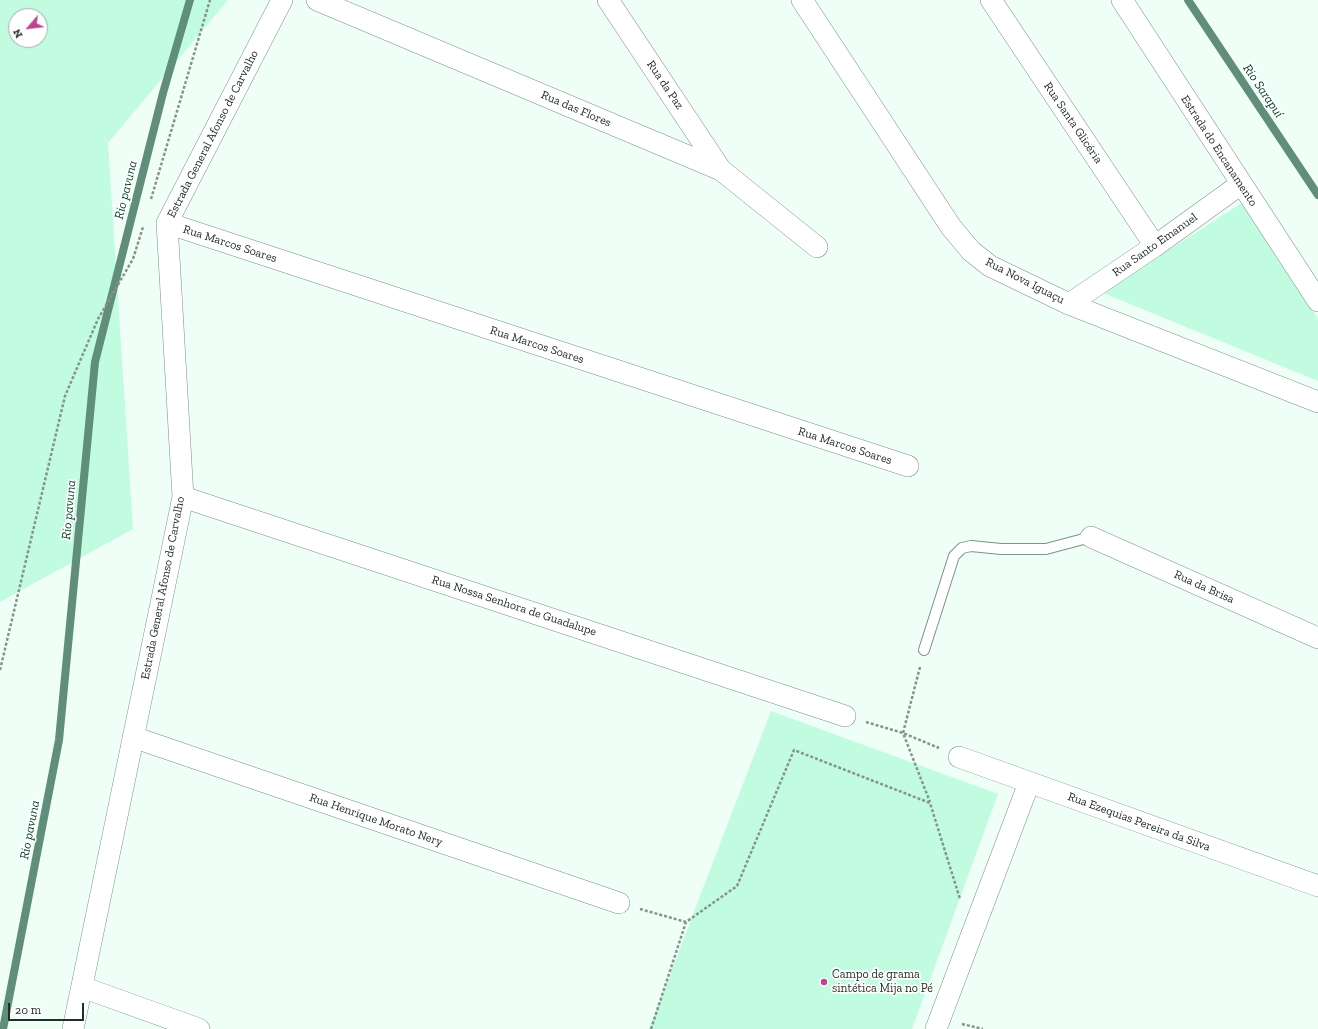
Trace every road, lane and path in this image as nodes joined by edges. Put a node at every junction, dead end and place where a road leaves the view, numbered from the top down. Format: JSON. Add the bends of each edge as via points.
{"nodes":[{"id":1,"x":210,"y":0,"type":"edge"},
{"id":2,"x":282,"y":0,"type":"edge"},
{"id":3,"x":316,"y":0,"type":"edge"},
{"id":4,"x":608,"y":0,"type":"edge"},
{"id":5,"x":802,"y":0,"type":"edge"},
{"id":6,"x":991,"y":0,"type":"edge"},
{"id":7,"x":1122,"y":0,"type":"edge"},
{"id":8,"x":721,"y":170,"type":"junction"},
{"id":9,"x":1241,"y":184,"type":"junction"},
{"id":10,"x":150,"y":201,"type":"dead end"},
{"id":11,"x":144,"y":223,"type":"dead end"},
{"id":12,"x":167,"y":223,"type":"junction"},
{"id":13,"x":1155,"y":246,"type":"junction"},
{"id":14,"x":817,"y":247,"type":"dead end"},
{"id":15,"x":1318,"y":301,"type":"edge"},
{"id":16,"x":1069,"y":304,"type":"junction"},
{"id":17,"x":1318,"y":402,"type":"edge"},
{"id":18,"x":908,"y":466,"type":"dead end"},
{"id":19,"x":183,"y":497,"type":"junction"},
{"id":20,"x":1091,"y":537,"type":"joint"},
{"id":21,"x":1318,"y":638,"type":"edge"},
{"id":22,"x":924,"y":650,"type":"joint"},
{"id":23,"x":0,"y":670,"type":"edge"},
{"id":24,"x":845,"y":716,"type":"joint"},
{"id":25,"x":903,"y":733,"type":"junction"},
{"id":26,"x":133,"y":737,"type":"junction"},
{"id":27,"x":959,"y":757,"type":"joint"},
{"id":28,"x":1029,"y":782,"type":"junction"},
{"id":29,"x":930,"y":803,"type":"junction"},
{"id":30,"x":1318,"y":886,"type":"edge"},
{"id":31,"x":960,"y":901,"type":"dead end"},
{"id":32,"x":619,"y":903,"type":"joint"},
{"id":33,"x":686,"y":922,"type":"junction"},
{"id":34,"x":82,"y":987,"type":"junction"},
{"id":35,"x":73,"y":1029,"type":"edge"},
{"id":36,"x":199,"y":1029,"type":"edge"},
{"id":37,"x":651,"y":1029,"type":"edge"},
{"id":38,"x":936,"y":1029,"type":"edge"}],
"edges":[{"from":1,"to":10,"type":"path"},
{"from":2,"to":12,"type":"street","name":"Estrada General Afonso de Carvalho"},
{"from":3,"to":8,"type":"street","name":"Rua das Flores"},
{"from":4,"to":8,"type":"street","name":"Rua da Paz"},
{"from":5,"to":16,"type":"street","name":"Rua Nova Iguaçu","via":[[951,227],[971,251],[990,266]]},
{"from":6,"to":13,"type":"street","name":"Rua Santa Glicéria"},
{"from":7,"to":9,"type":"street","name":"Estrada do Encanamento"},
{"from":8,"to":14,"type":"street","name":"Rua das Flores"},
{"from":9,"to":13,"type":"street","name":"Rua Santo Emanuel"},
{"from":9,"to":15,"type":"street","name":"Estrada do Encanamento"},
{"from":11,"to":23,"type":"path","via":[[133,259],[98,319],[64,396]]},
{"from":12,"to":18,"type":"street","name":"Rua Marcos Soares"},
{"from":12,"to":19,"type":"street","name":"Estrada General Afonso de Carvalho"},
{"from":13,"to":16,"type":"street","name":"Rua Santo Emanuel"},
{"from":16,"to":17,"type":"street","name":"Rua Nova Iguaçu"},
{"from":19,"to":24,"type":"street","name":"Rua Nossa Senhora de Guadalupe"},
{"from":19,"to":26,"type":"street","name":"Estrada General Afonso de Carvalho"},
{"from":20,"to":21,"type":"street","name":"Rua da Brisa"},
{"from":20,"to":22,"type":"lane","via":[[1046,549],[971,546],[962,548],[954,556]]},
{"from":22,"to":25,"type":"path"},
{"from":24,"to":25,"type":"path"},
{"from":25,"to":27,"type":"path"},
{"from":25,"to":29,"type":"path"},
{"from":26,"to":32,"type":"street","name":"Rua Henrique Morato Nery"},
{"from":26,"to":34,"type":"street","name":"Estrada General Afonso de Carvalho"},
{"from":27,"to":28,"type":"street","name":"Rua Ezequias Pereira da Silva"},
{"from":28,"to":30,"type":"street","name":"Rua Ezequias Pereira da Silva"},
{"from":28,"to":38,"type":"street"},
{"from":29,"to":31,"type":"path"},
{"from":29,"to":33,"type":"path","via":[[794,750],[737,886]]},
{"from":32,"to":33,"type":"path"},
{"from":33,"to":37,"type":"path"},
{"from":34,"to":35,"type":"street","name":"Estrada General Afonso de Carvalho"},
{"from":34,"to":36,"type":"street"}]}
